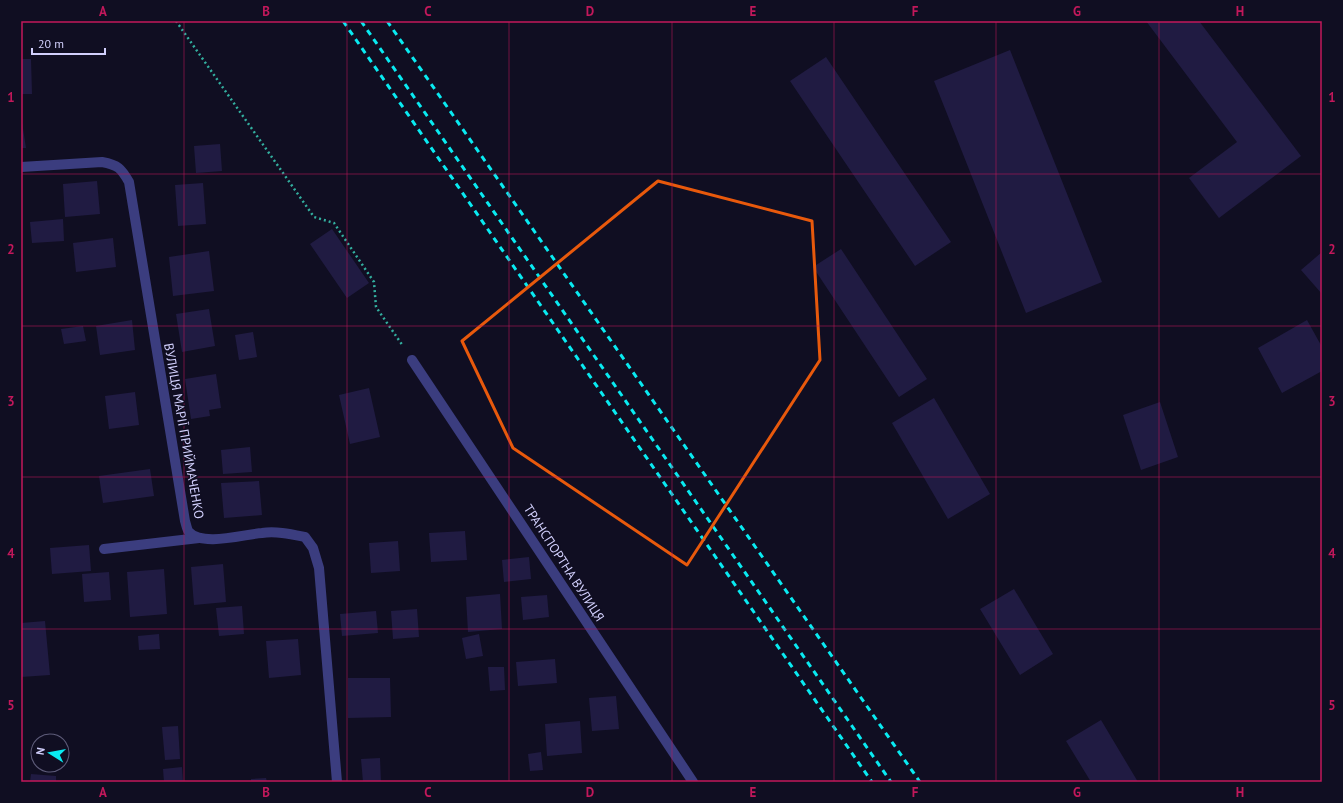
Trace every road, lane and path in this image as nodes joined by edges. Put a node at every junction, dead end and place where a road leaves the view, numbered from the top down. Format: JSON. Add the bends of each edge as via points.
{"nodes":[{"id":1,"x":176,"y":21,"type":"edge"},
{"id":2,"x":21,"y":167,"type":"edge"},
{"id":3,"x":412,"y":360,"type":"joint"},
{"id":4,"x":198,"y":538,"type":"junction"},
{"id":5,"x":104,"y":549,"type":"dead end"},
{"id":6,"x":337,"y":782,"type":"edge"},
{"id":7,"x":693,"y":782,"type":"edge"}],
"edges":[{"from":1,"to":3,"type":"path","via":[[314,217],[334,224],[374,282],[376,307]]},
{"from":2,"to":4,"type":"street","name":"ВУЛИЦЯ МАРІЇ ПРИЙМАЧЕНКО","via":[[102,162],[113,164],[122,170],[129,182],[185,521],[189,532]]},
{"from":3,"to":7,"type":"street","name":"ТРАНСПОРТНА ВУЛИЦЯ"},
{"from":4,"to":5,"type":"street"},
{"from":4,"to":6,"type":"street","name":"ВУЛИЦЯ МАРІЇ ПРИЙМАЧЕНКО","via":[[210,540],[262,532],[281,532],[304,537],[313,548],[319,568]]}]}
